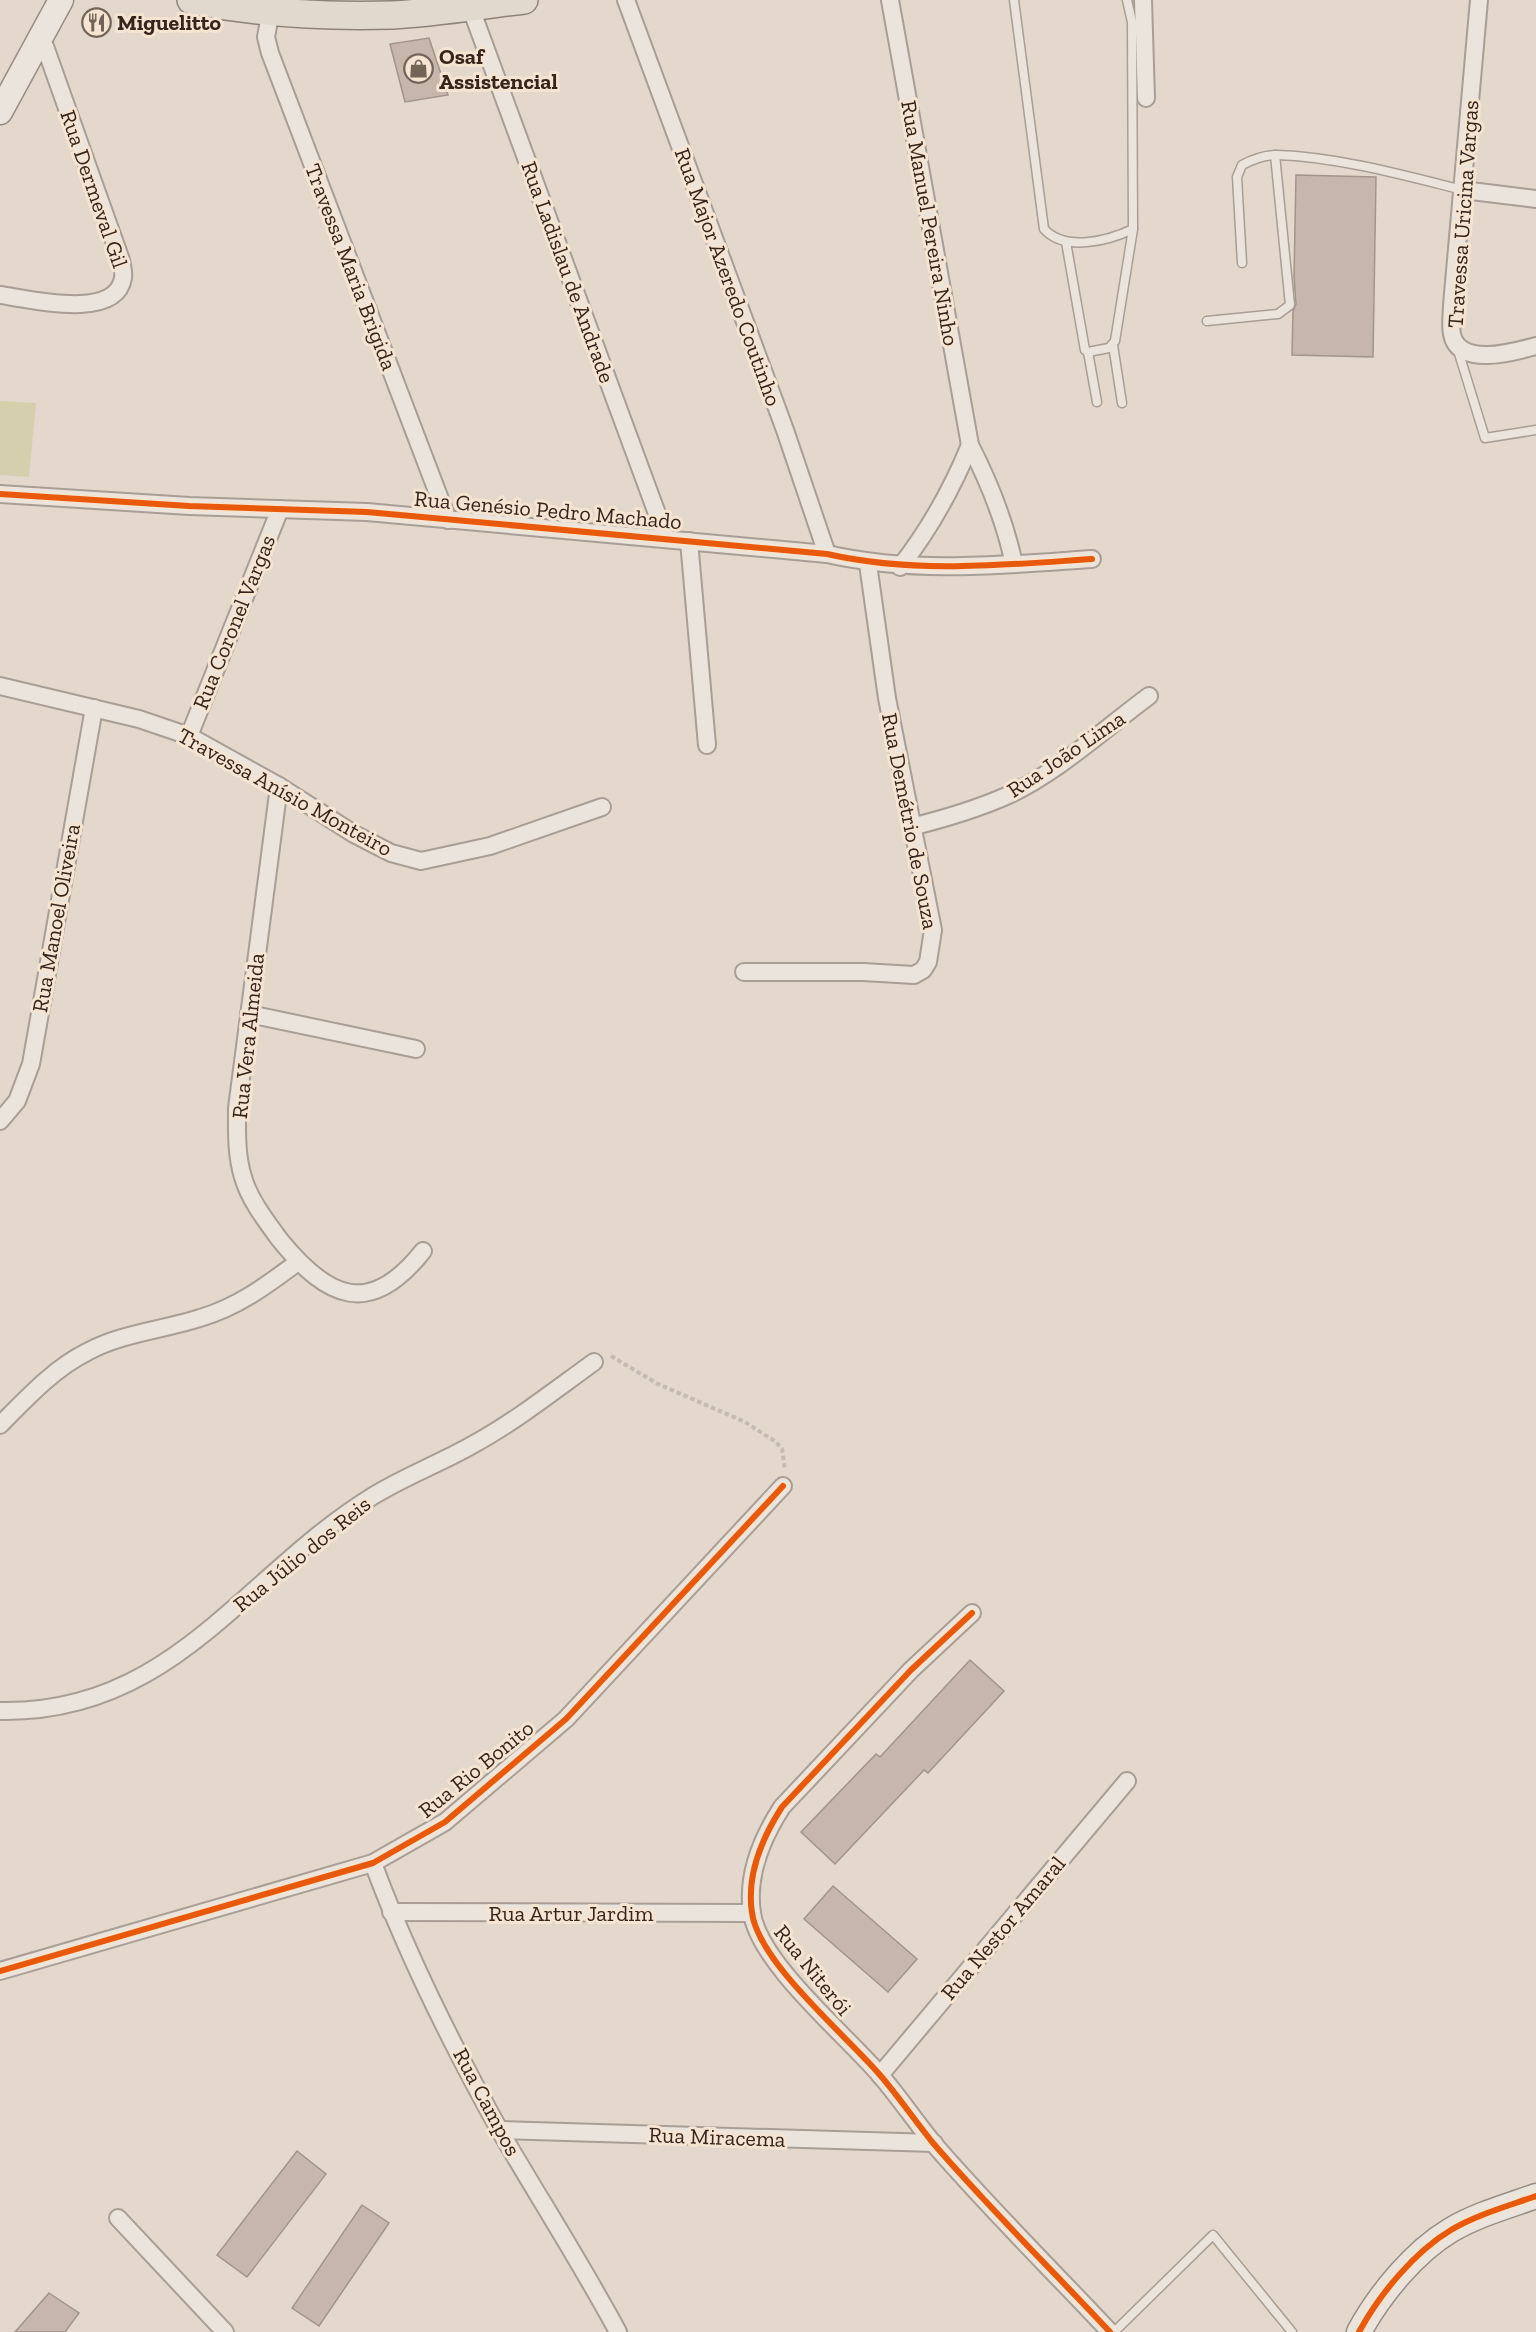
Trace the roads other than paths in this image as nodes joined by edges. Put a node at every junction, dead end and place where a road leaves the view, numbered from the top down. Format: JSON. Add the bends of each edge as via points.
{"nodes":[{"id":1,"x":60,"y":0,"type":"edge"},
{"id":2,"x":190,"y":0,"type":"edge"},
{"id":3,"x":524,"y":0,"type":"edge"},
{"id":4,"x":627,"y":0,"type":"edge"},
{"id":5,"x":890,"y":0,"type":"edge"},
{"id":6,"x":1014,"y":0,"type":"edge"},
{"id":7,"x":1127,"y":0,"type":"edge"},
{"id":8,"x":1143,"y":0,"type":"edge"},
{"id":9,"x":1479,"y":0,"type":"edge"},
{"id":10,"x":271,"y":6,"type":"edge"},
{"id":11,"x":470,"y":6,"type":"junction"},
{"id":12,"x":42,"y":38,"type":"junction"},
{"id":13,"x":1146,"y":98,"type":"dead end"},
{"id":14,"x":2,"y":103,"type":"edge"},
{"id":15,"x":1275,"y":155,"type":"junction"},
{"id":16,"x":1463,"y":190,"type":"junction"},
{"id":17,"x":1536,"y":199,"type":"edge"},
{"id":18,"x":1133,"y":229,"type":"junction"},
{"id":19,"x":1066,"y":242,"type":"junction"},
{"id":20,"x":1242,"y":263,"type":"dead end"},
{"id":21,"x":0,"y":295,"type":"edge"},
{"id":22,"x":1207,"y":321,"type":"dead end"},
{"id":23,"x":1456,"y":344,"type":"junction"},
{"id":24,"x":1113,"y":345,"type":"junction"},
{"id":25,"x":1536,"y":346,"type":"edge"},
{"id":26,"x":1088,"y":352,"type":"junction"},
{"id":27,"x":1097,"y":402,"type":"dead end"},
{"id":28,"x":1122,"y":403,"type":"dead end"},
{"id":29,"x":1536,"y":430,"type":"edge"},
{"id":30,"x":970,"y":445,"type":"junction"},
{"id":31,"x":0,"y":494,"type":"edge"},
{"id":32,"x":280,"y":509,"type":"junction"},
{"id":33,"x":448,"y":520,"type":"junction"},
{"id":34,"x":666,"y":538,"type":"junction"},
{"id":35,"x":689,"y":540,"type":"junction"},
{"id":36,"x":827,"y":554,"type":"junction"},
{"id":37,"x":1092,"y":559,"type":"dead end"},
{"id":38,"x":868,"y":564,"type":"junction"},
{"id":39,"x":1014,"y":564,"type":"junction"},
{"id":40,"x":900,"y":567,"type":"junction"},
{"id":41,"x":0,"y":686,"type":"edge"},
{"id":42,"x":1149,"y":696,"type":"dead end"},
{"id":43,"x":94,"y":708,"type":"junction"},
{"id":44,"x":189,"y":736,"type":"junction"},
{"id":45,"x":707,"y":745,"type":"dead end"},
{"id":46,"x":279,"y":786,"type":"junction"},
{"id":47,"x":602,"y":807,"type":"dead end"},
{"id":48,"x":911,"y":827,"type":"junction"},
{"id":49,"x":744,"y":972,"type":"dead end"},
{"id":50,"x":249,"y":1014,"type":"junction"},
{"id":51,"x":416,"y":1049,"type":"dead end"},
{"id":52,"x":0,"y":1121,"type":"edge"},
{"id":53,"x":423,"y":1251,"type":"dead end"},
{"id":54,"x":298,"y":1262,"type":"junction"},
{"id":55,"x":594,"y":1362,"type":"road end"},
{"id":56,"x":0,"y":1425,"type":"edge"},
{"id":57,"x":783,"y":1486,"type":"road end"},
{"id":58,"x":972,"y":1613,"type":"dead end"},
{"id":59,"x":0,"y":1711,"type":"edge"},
{"id":60,"x":1127,"y":1781,"type":"dead end"},
{"id":61,"x":373,"y":1863,"type":"junction"},
{"id":62,"x":391,"y":1912,"type":"junction"},
{"id":63,"x":752,"y":1913,"type":"junction"},
{"id":64,"x":0,"y":1971,"type":"edge"},
{"id":65,"x":880,"y":2075,"type":"junction"},
{"id":66,"x":500,"y":2130,"type":"junction"},
{"id":67,"x":934,"y":2143,"type":"junction"},
{"id":68,"x":1536,"y":2196,"type":"edge"},
{"id":69,"x":118,"y":2218,"type":"dead end"},
{"id":70,"x":225,"y":2332,"type":"edge"},
{"id":71,"x":618,"y":2332,"type":"edge"},
{"id":72,"x":1112,"y":2332,"type":"edge"},
{"id":73,"x":1292,"y":2332,"type":"edge"},
{"id":74,"x":1359,"y":2332,"type":"edge"}],
"edges":[{"from":1,"to":12,"type":"main road"},
{"from":2,"to":10,"type":"main road"},
{"from":3,"to":11,"type":"main road"},
{"from":4,"to":36,"type":"street","name":"Rua Major Azeredo Coutinho"},
{"from":5,"to":30,"type":"street","name":"Rua Manuel Pereira Ninho"},
{"from":6,"to":19,"type":"lane","via":[[1044,228]]},
{"from":7,"to":18,"type":"lane","via":[[1132,22]]},
{"from":8,"to":13,"type":"street"},
{"from":9,"to":16,"type":"street","name":"Travessa Uricina Vargas"},
{"from":10,"to":11,"type":"main road","via":[[393,15]]},
{"from":10,"to":33,"type":"street","name":"Travessa Maria Brigida","via":[[266,37],[270,53]]},
{"from":11,"to":34,"type":"street","name":"Rua Ladislau de Andrade"},
{"from":12,"to":14,"type":"main road"},
{"from":12,"to":21,"type":"street","name":"Rua Dermeval Gil","via":[[121,260],[123,278],[117,293],[101,303],[72,304]]},
{"from":15,"to":16,"type":"lane","via":[[1376,169]]},
{"from":15,"to":20,"type":"lane","via":[[1254,158],[1242,165],[1237,177]]},
{"from":15,"to":22,"type":"lane","via":[[1290,305],[1278,314]]},
{"from":16,"to":17,"type":"street"},
{"from":16,"to":23,"type":"street","name":"Travessa Uricina Vargas","via":[[1452,305]]},
{"from":18,"to":19,"type":"lane","via":[[1096,240]]},
{"from":18,"to":24,"type":"lane"},
{"from":19,"to":26,"type":"lane","via":[[1084,350]]},
{"from":23,"to":25,"type":"street","name":"Travessa Uricina Vargas","via":[[1479,355]]},
{"from":23,"to":29,"type":"lane","via":[[1485,438]]},
{"from":24,"to":26,"type":"lane"},
{"from":24,"to":28,"type":"lane"},
{"from":26,"to":27,"type":"lane"},
{"from":30,"to":39,"type":"street","name":"Rua Manuel Pereira Ninho","via":[[989,481]]},
{"from":30,"to":40,"type":"street","via":[[936,515]]},
{"from":31,"to":32,"type":"street","name":"Rua Genésio Pedro Machado"},
{"from":32,"to":33,"type":"street","name":"Rua Genésio Pedro Machado"},
{"from":32,"to":44,"type":"street","name":"Rua Coronel Vargas"},
{"from":33,"to":34,"type":"street","name":"Rua Genésio Pedro Machado"},
{"from":34,"to":35,"type":"street","name":"Rua Genésio Pedro Machado"},
{"from":35,"to":36,"type":"street","name":"Rua Genésio Pedro Machado"},
{"from":35,"to":45,"type":"street"},
{"from":36,"to":38,"type":"street","name":"Rua Genésio Pedro Machado"},
{"from":37,"to":39,"type":"street","name":"Rua Genésio Pedro Machado"},
{"from":38,"to":40,"type":"street","name":"Rua Genésio Pedro Machado"},
{"from":38,"to":48,"type":"street","name":"Rua Demétrio de Souza"},
{"from":39,"to":40,"type":"street","name":"Rua Genésio Pedro Machado"},
{"from":41,"to":43,"type":"street","name":"Travessa Anísio Monteiro"},
{"from":42,"to":48,"type":"street","name":"Rua João Lima","via":[[1052,768],[1006,796]]},
{"from":43,"to":44,"type":"street","name":"Travessa Anísio Monteiro","via":[[139,718]]},
{"from":43,"to":52,"type":"street","name":"Rua Manoel Oliveira","via":[[31,1064],[17,1101]]},
{"from":44,"to":46,"type":"street","name":"Travessa Anísio Monteiro"},
{"from":46,"to":47,"type":"street","name":"Travessa Anísio Monteiro","via":[[363,839],[391,853],[421,861],[490,846]]},
{"from":46,"to":50,"type":"street","name":"Rua Vera Almeida"},
{"from":48,"to":49,"type":"street","name":"Rua Demétrio de Souza","via":[[933,930],[931,951],[923,970],[914,975]]},
{"from":50,"to":51,"type":"street"},
{"from":50,"to":54,"type":"street","name":"Rua Vera Almeida","via":[[237,1108],[243,1177],[266,1220]]},
{"from":53,"to":54,"type":"street","name":"Rua Vera Almeida","via":[[408,1271],[388,1287],[360,1294],[338,1291]]},
{"from":54,"to":56,"type":"street","via":[[250,1298],[202,1318],[128,1336],[86,1352],[44,1382]]},
{"from":55,"to":59,"type":"street","name":"Rua Júlio dos Reis","via":[[476,1443],[354,1508],[185,1650],[141,1678],[82,1701]]},
{"from":57,"to":61,"type":"street","name":"Rua Rio Bonito","via":[[566,1719],[445,1822]]},
{"from":58,"to":63,"type":"street","name":"Rua Niterói","via":[[911,1670],[782,1807],[766,1831],[755,1862]]},
{"from":60,"to":65,"type":"street","name":"Rua Nestor Amaral"},
{"from":61,"to":62,"type":"street","name":"Rua Campos"},
{"from":61,"to":64,"type":"street","name":"Rua Rio Bonito"},
{"from":62,"to":63,"type":"street","name":"Rua Artur Jardim"},
{"from":62,"to":66,"type":"street","name":"Rua Campos"},
{"from":63,"to":65,"type":"street","name":"Rua Niterói","via":[[760,1939],[785,1973]]},
{"from":65,"to":67,"type":"street","name":"Rua Niterói"},
{"from":66,"to":67,"type":"street","name":"Rua Miracema"},
{"from":66,"to":71,"type":"street","name":"Rua Campos"},
{"from":67,"to":72,"type":"street","name":"Rua Niterói"},
{"from":68,"to":74,"type":"main road","via":[[1450,2230],[1406,2267]]},
{"from":69,"to":70,"type":"street"},
{"from":72,"to":73,"type":"lane","via":[[1213,2235]]}]}
